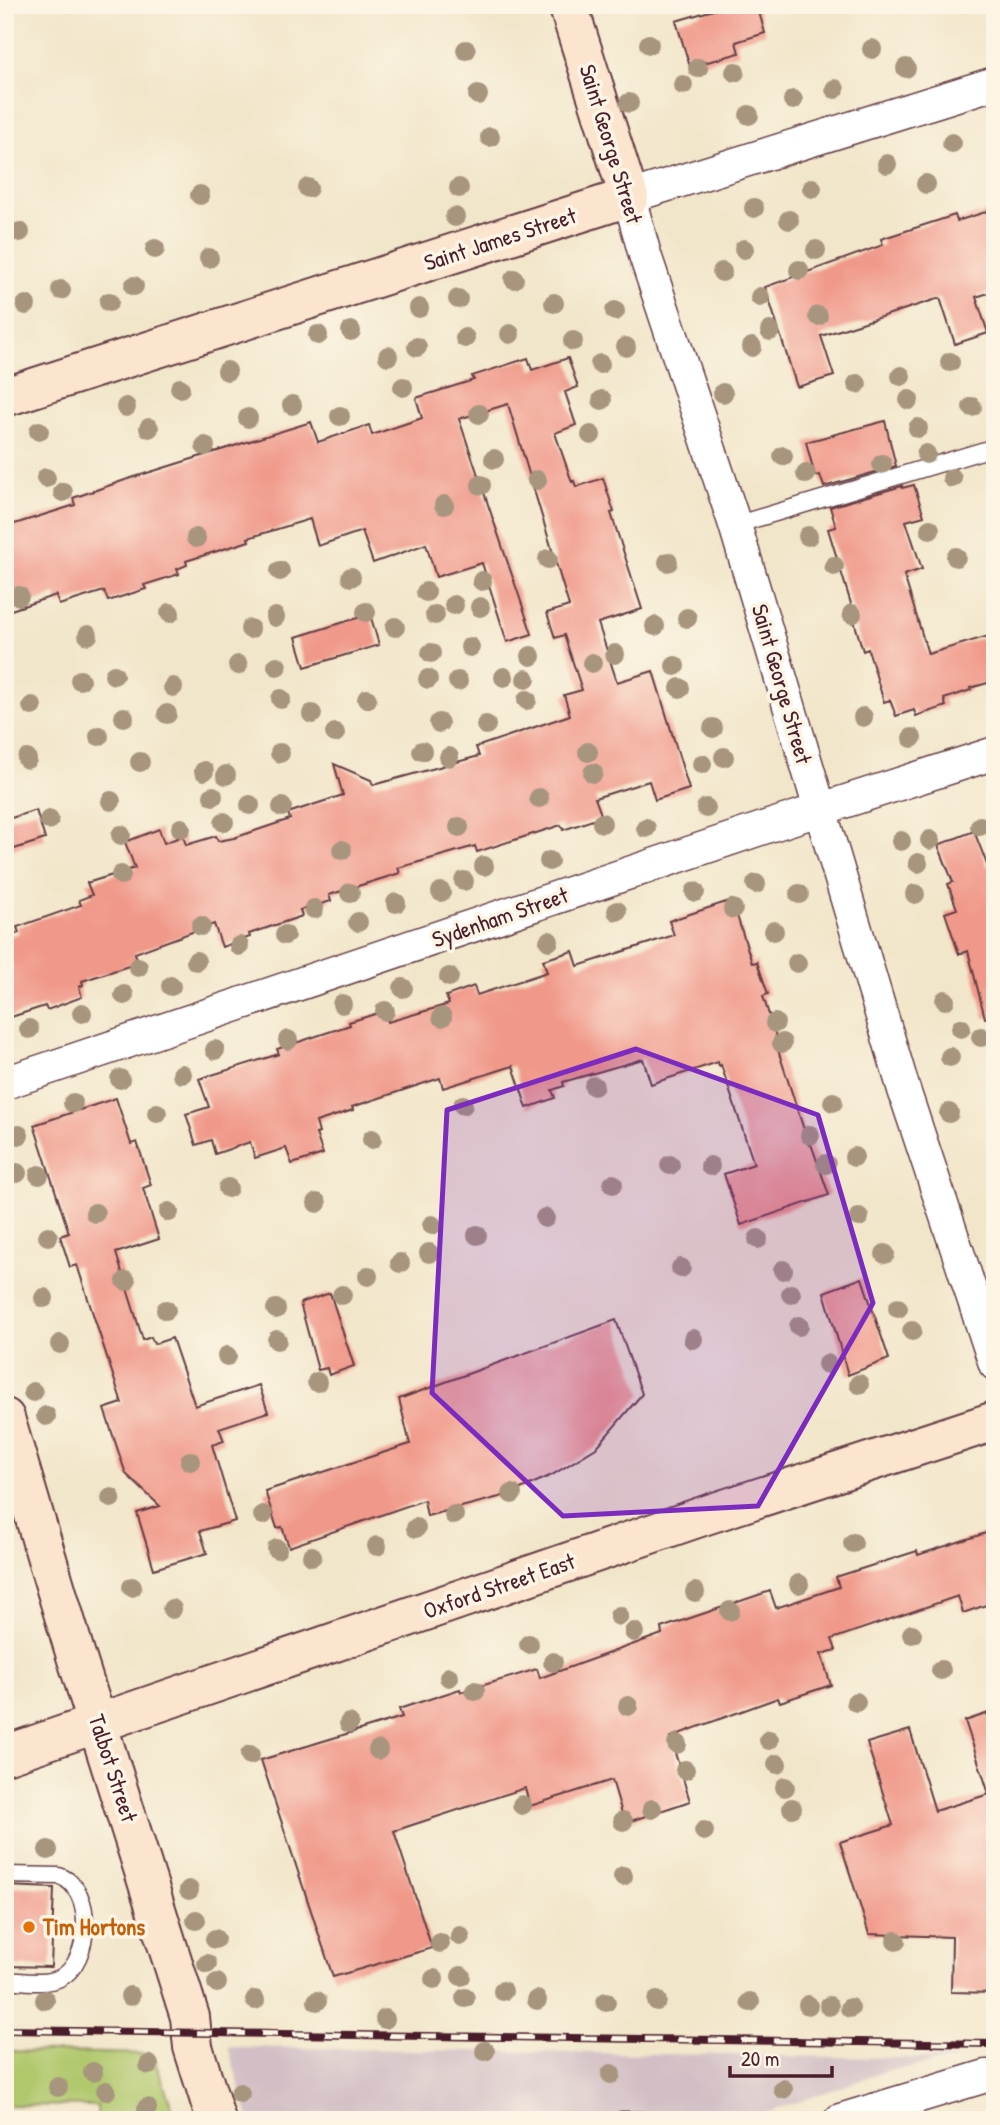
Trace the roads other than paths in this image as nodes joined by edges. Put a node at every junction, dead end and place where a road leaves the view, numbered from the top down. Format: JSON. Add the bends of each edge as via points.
{"nodes":[{"id":1,"x":568,"y":5,"type":"edge"},
{"id":2,"x":995,"y":83,"type":"edge"},
{"id":3,"x":629,"y":197,"type":"junction"},
{"id":4,"x":5,"y":397,"type":"edge"},
{"id":5,"x":995,"y":447,"type":"edge"},
{"id":6,"x":735,"y":525,"type":"junction"},
{"id":7,"x":995,"y":753,"type":"edge"},
{"id":8,"x":819,"y":810,"type":"junction"},
{"id":9,"x":5,"y":1083,"type":"edge"},
{"id":10,"x":995,"y":1364,"type":"edge"},
{"id":11,"x":5,"y":1418,"type":"edge"},
{"id":12,"x":995,"y":1421,"type":"edge"},
{"id":13,"x":97,"y":1722,"type":"junction"},
{"id":14,"x":5,"y":1755,"type":"edge"},
{"id":15,"x":5,"y":1875,"type":"edge"},
{"id":16,"x":5,"y":1980,"type":"edge"},
{"id":17,"x":995,"y":2076,"type":"edge"},
{"id":18,"x":216,"y":2120,"type":"edge"},
{"id":19,"x":621,"y":2120,"type":"edge"},
{"id":20,"x":643,"y":2120,"type":"edge"},
{"id":21,"x":840,"y":2120,"type":"edge"}],
"edges":[{"from":1,"to":3,"type":"street","name":"Saint George Street"},
{"from":2,"to":3,"type":"street","name":"Saint James Street"},
{"from":3,"to":4,"type":"street","name":"Saint James Street"},
{"from":3,"to":6,"type":"street","name":"Saint George Street"},
{"from":5,"to":6,"type":"lane"},
{"from":6,"to":8,"type":"street","name":"Saint George Street"},
{"from":7,"to":8,"type":"street","name":"Sydenham Street"},
{"from":8,"to":9,"type":"street","name":"Sydenham Street"},
{"from":8,"to":10,"type":"street","name":"Saint George Street","via":[[904,1090]]},
{"from":11,"to":13,"type":"street","name":"Talbot Street"},
{"from":12,"to":13,"type":"street","name":"Oxford Street East"},
{"from":13,"to":14,"type":"street","name":"Oxford Street East"},
{"from":13,"to":18,"type":"street","name":"Talbot Street","via":[[190,2017]]},
{"from":15,"to":16,"type":"lane","via":[[67,1879],[75,1885],[85,1916],[81,1950],[63,1977]]},
{"from":17,"to":21,"type":"street"},
{"from":19,"to":20,"type":"lane"}]}
